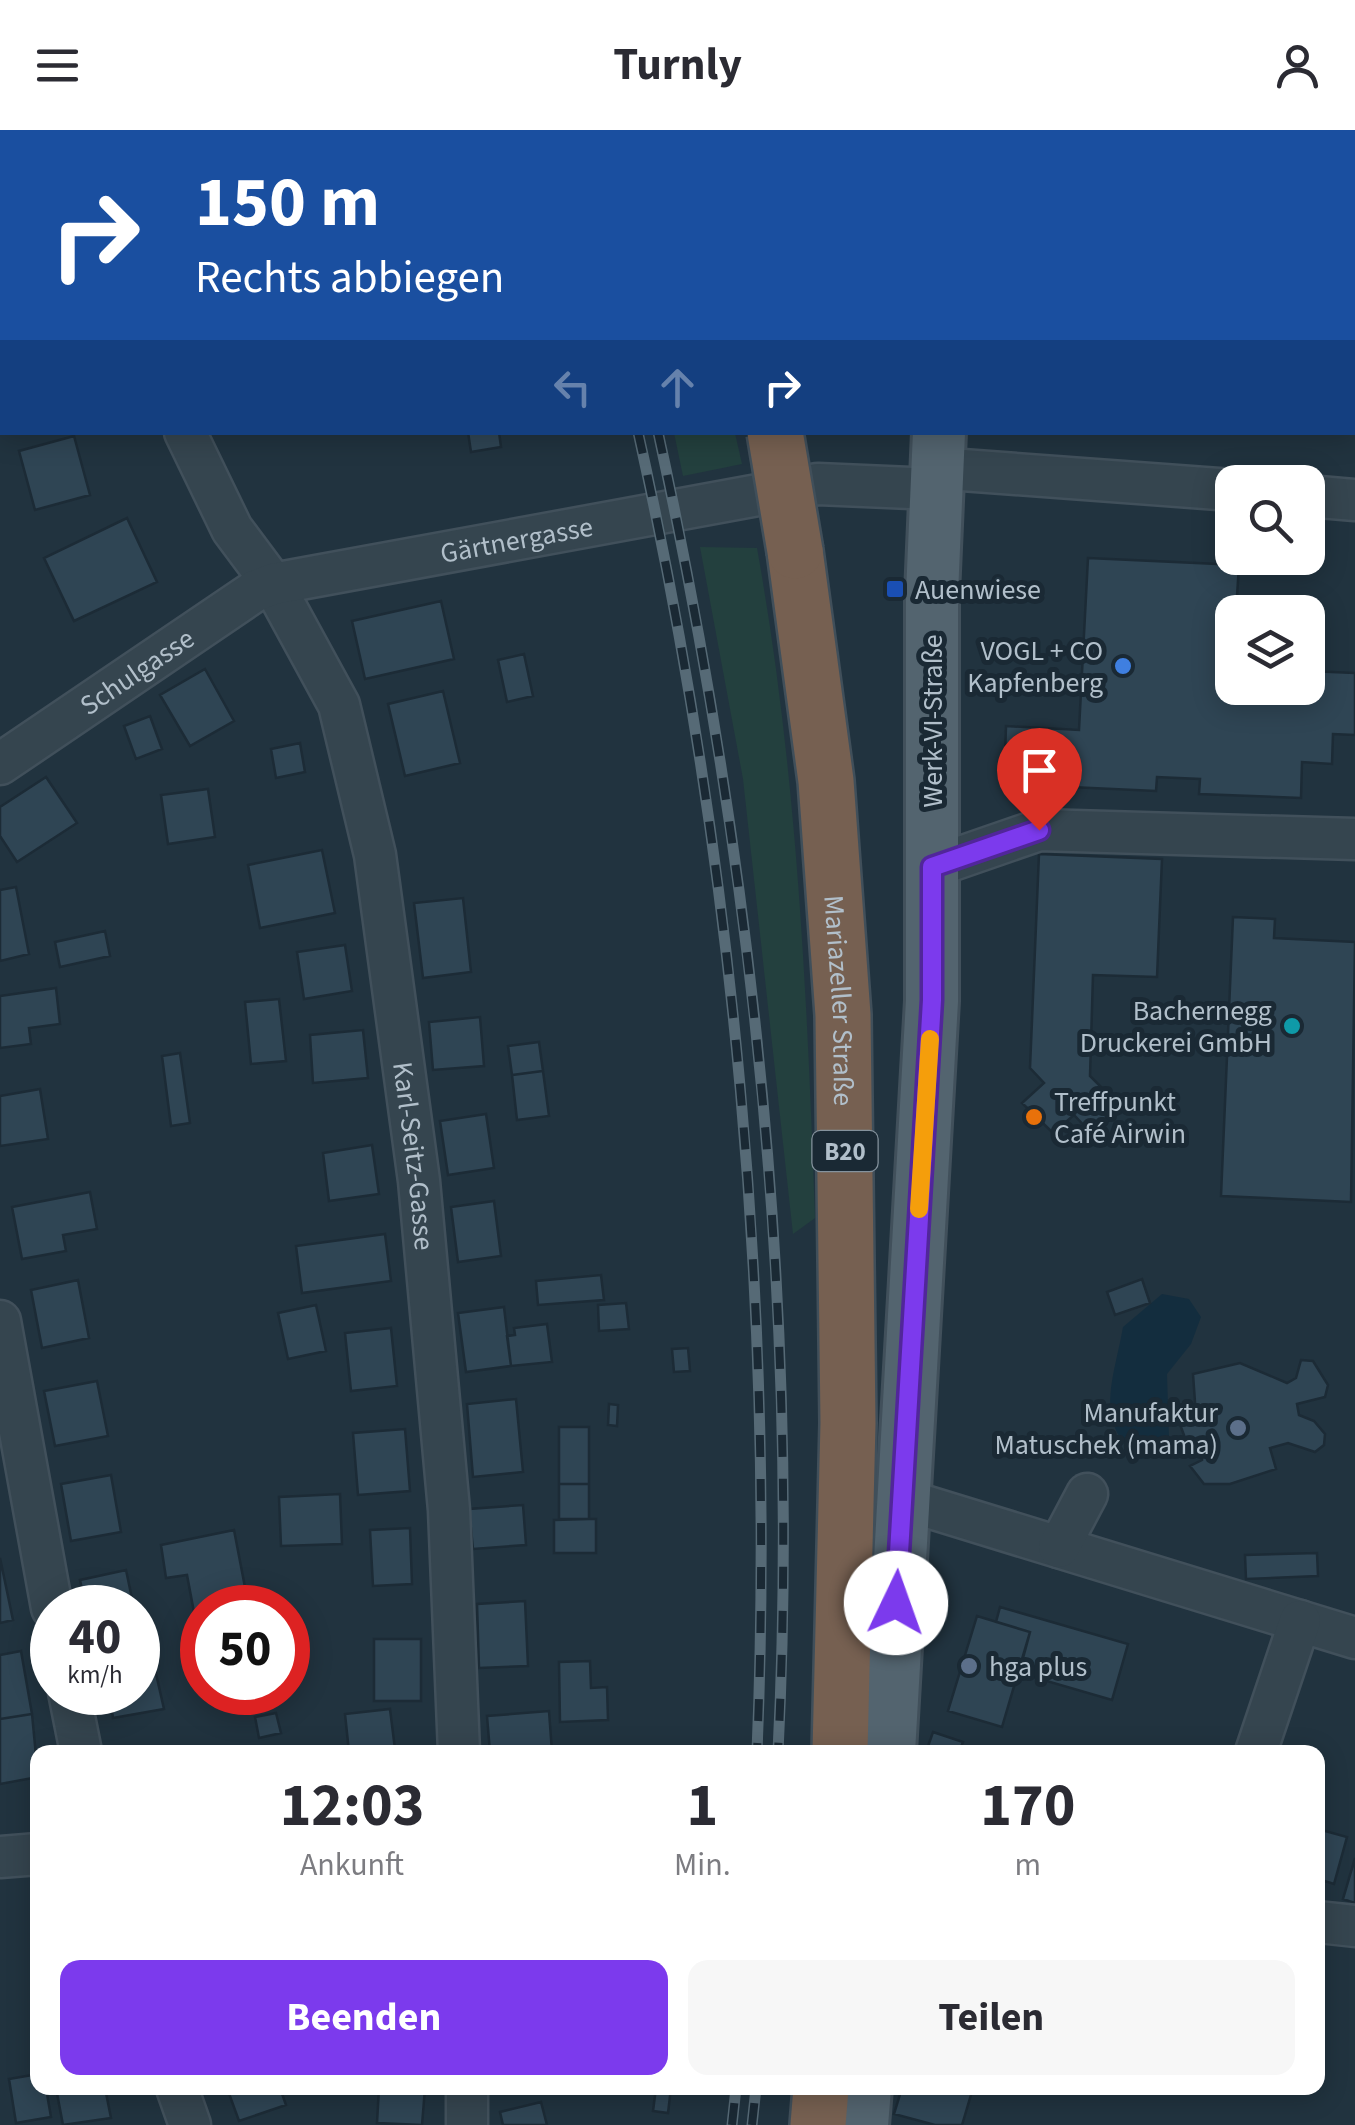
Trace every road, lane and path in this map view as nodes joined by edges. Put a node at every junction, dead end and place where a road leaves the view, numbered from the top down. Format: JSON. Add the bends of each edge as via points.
{"nodes":[{"id":1,"x":186,"y":435,"type":"edge"},
{"id":2,"x":775,"y":435,"type":"edge"},
{"id":3,"x":936,"y":463,"type":"edge"},
{"id":4,"x":1215,"y":488,"type":"edge"},
{"id":5,"x":1325,"y":497,"type":"edge"},
{"id":6,"x":1355,"y":500,"type":"edge"},
{"id":7,"x":273,"y":584,"type":"junction"},
{"id":8,"x":0,"y":764,"type":"edge"},
{"id":9,"x":1355,"y":838,"type":"edge"},
{"id":10,"x":932,"y":867,"type":"junction"},
{"id":11,"x":0,"y":1321,"type":"edge"},
{"id":12,"x":1087,"y":1494,"type":"dead end"},
{"id":13,"x":902,"y":1498,"type":"junction"},
{"id":14,"x":1059,"y":1548,"type":"junction"},
{"id":15,"x":48,"y":1585,"type":"edge"},
{"id":16,"x":1300,"y":1621,"type":"junction"},
{"id":17,"x":1355,"y":1638,"type":"edge"},
{"id":18,"x":73,"y":1715,"type":"edge"},
{"id":19,"x":79,"y":1745,"type":"edge"},
{"id":20,"x":459,"y":1745,"type":"edge"},
{"id":21,"x":840,"y":1745,"type":"edge"},
{"id":22,"x":889,"y":1745,"type":"edge"},
{"id":23,"x":1258,"y":1745,"type":"edge"},
{"id":24,"x":30,"y":1855,"type":"edge"},
{"id":25,"x":0,"y":1858,"type":"edge"},
{"id":26,"x":1325,"y":1923,"type":"edge"},
{"id":27,"x":1355,"y":1926,"type":"edge"},
{"id":28,"x":179,"y":2095,"type":"edge"},
{"id":29,"x":467,"y":2095,"type":"edge"},
{"id":30,"x":820,"y":2095,"type":"edge"},
{"id":31,"x":864,"y":2095,"type":"edge"},
{"id":32,"x":190,"y":2125,"type":"edge"},
{"id":33,"x":467,"y":2125,"type":"edge"},
{"id":34,"x":818,"y":2125,"type":"edge"},
{"id":35,"x":862,"y":2125,"type":"edge"}],
"edges":[{"from":1,"to":7,"type":"street","via":[[232,530]]},
{"from":2,"to":21,"type":"highway","name":"Mariazeller Straße","number":"B20","bridge":true,"via":[[826,782],[843,1015],[848,1423]]},
{"from":3,"to":4,"type":"street"},
{"from":3,"to":7,"type":"street","name":"Gärtnergasse"},
{"from":3,"to":10,"type":"main road","name":"Werk-VI-Straße"},
{"from":5,"to":6,"type":"street"},
{"from":7,"to":8,"type":"street","name":"Schulgasse"},
{"from":7,"to":20,"type":"street","name":"Karl-Seitz-Gasse","via":[[339,704],[374,854],[419,1182],[449,1510]]},
{"from":9,"to":10,"type":"street","via":[[1039,830]]},
{"from":10,"to":13,"type":"main road","name":"Werk-VI-Straße","via":[[932,1000]]},
{"from":11,"to":15,"type":"street"},
{"from":12,"to":14,"type":"street"},
{"from":13,"to":14,"type":"street"},
{"from":13,"to":22,"type":"main road","name":"Werk-VI-Straße"},
{"from":14,"to":16,"type":"street"},
{"from":16,"to":17,"type":"street"},
{"from":16,"to":23,"type":"street"},
{"from":18,"to":19,"type":"street"},
{"from":24,"to":25,"type":"street"},
{"from":26,"to":27,"type":"street"},
{"from":28,"to":32,"type":"street"},
{"from":29,"to":33,"type":"street"},
{"from":30,"to":34,"type":"highway"},
{"from":31,"to":35,"type":"main road"}]}
